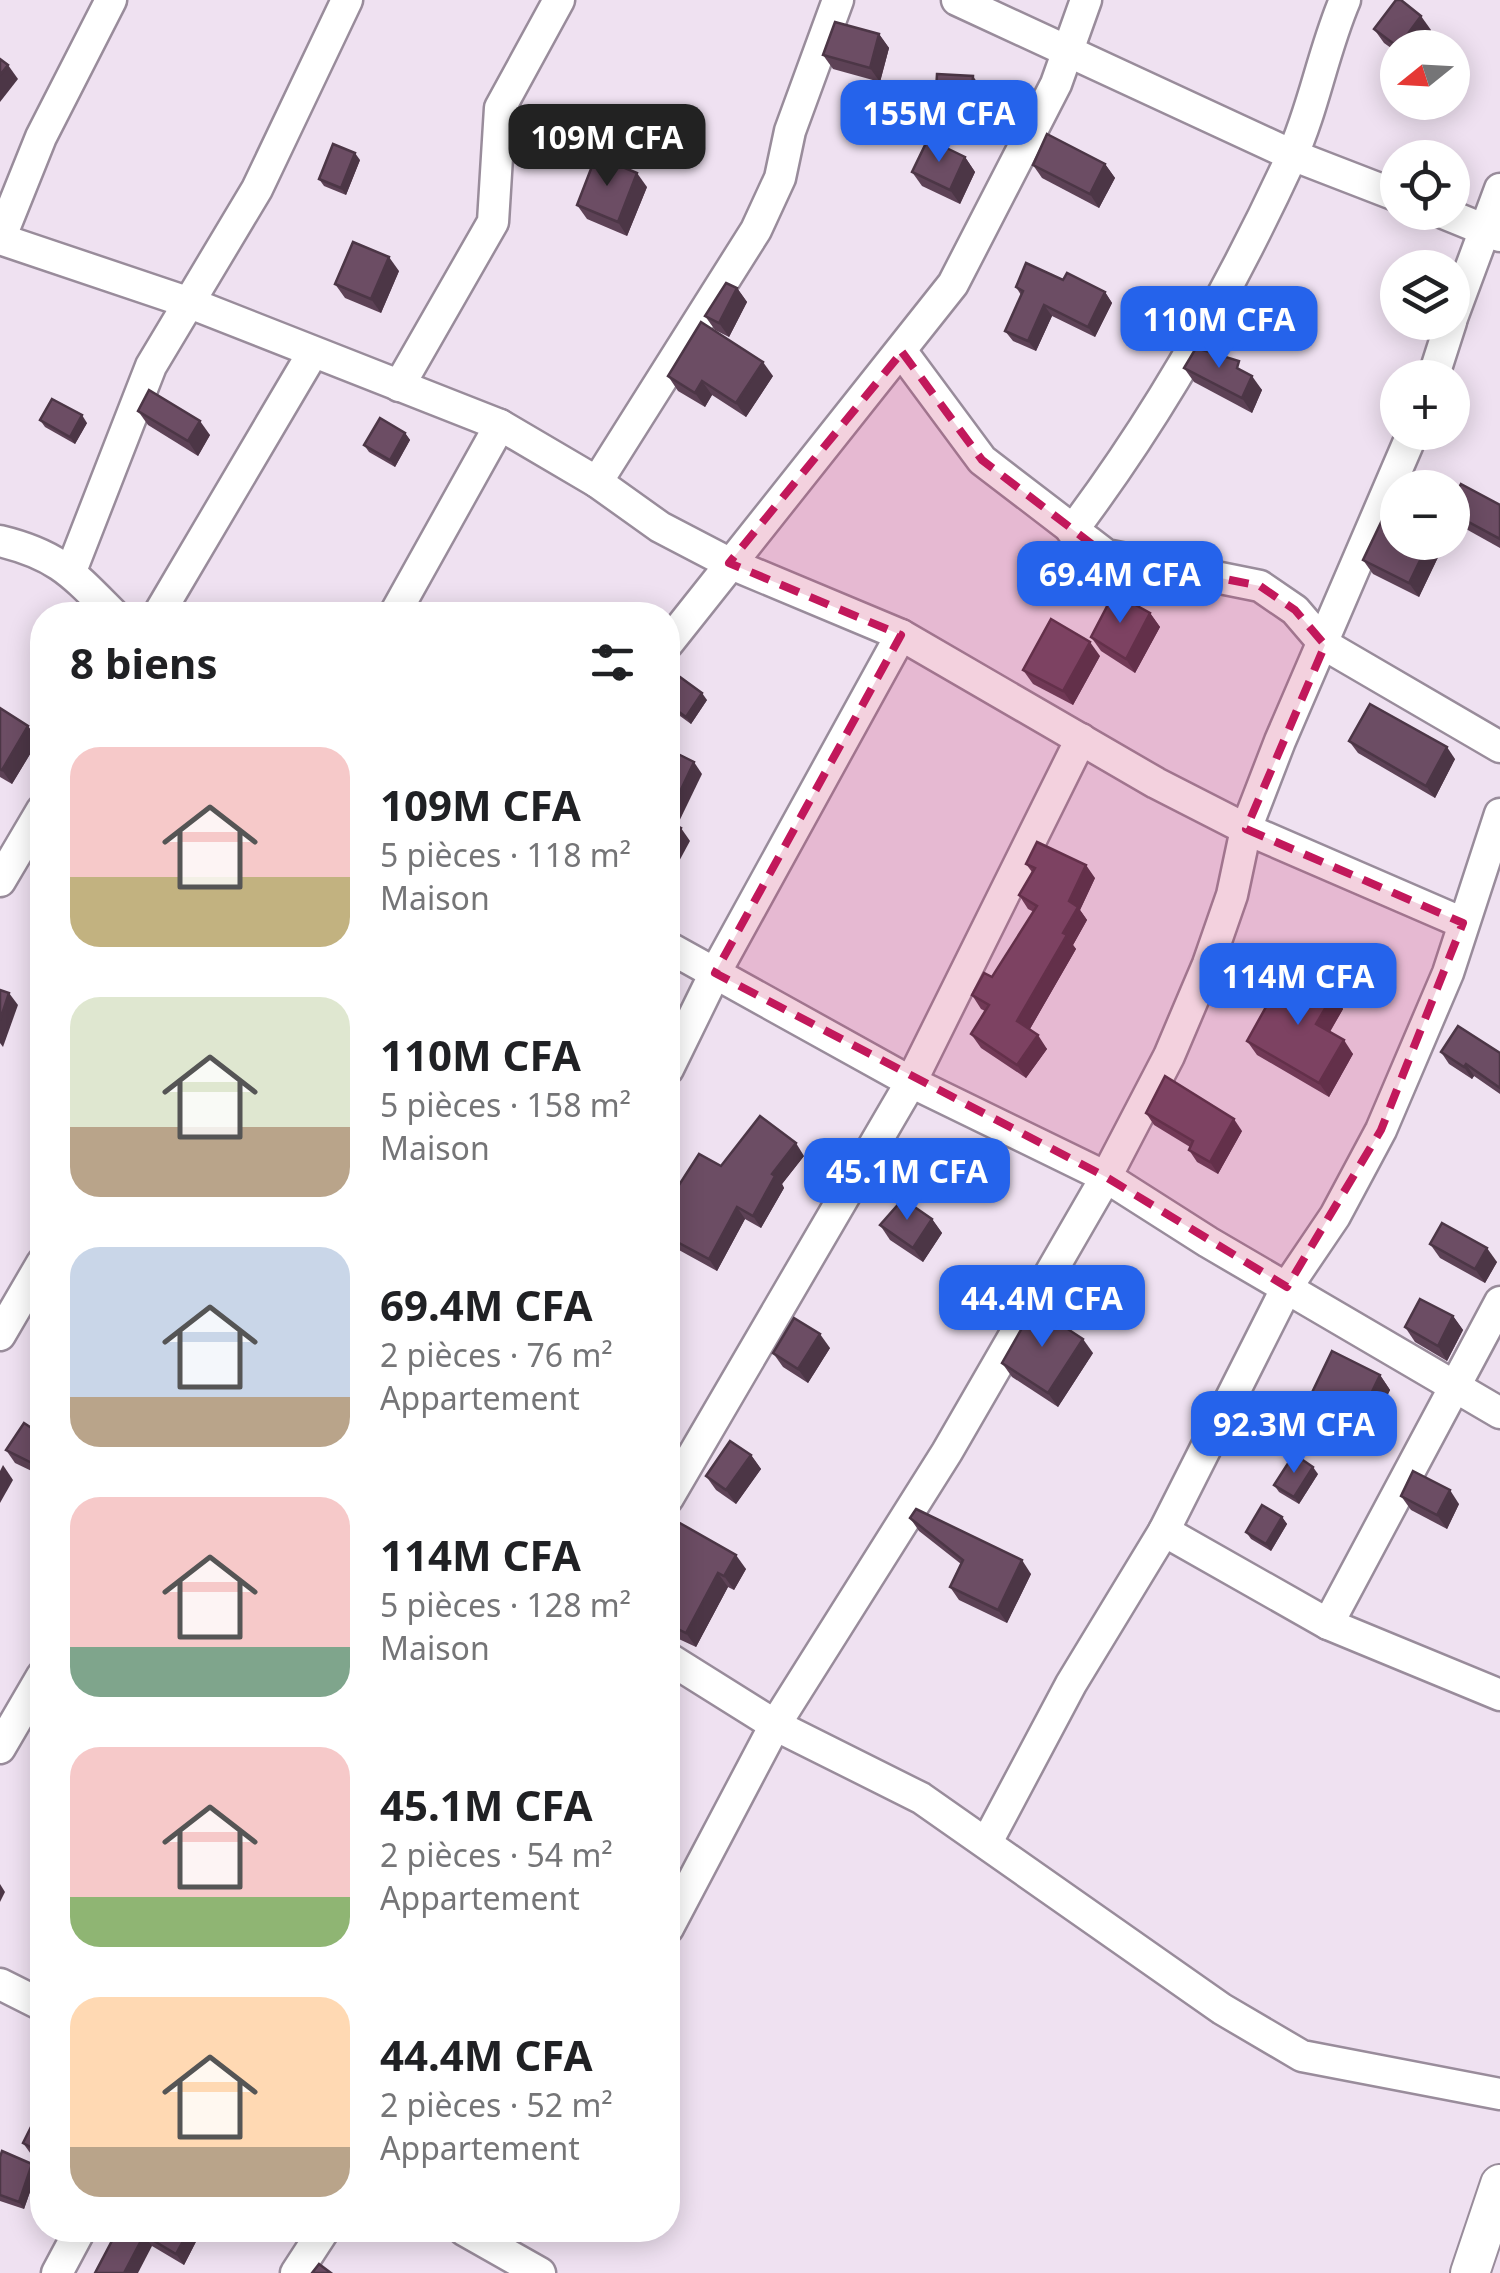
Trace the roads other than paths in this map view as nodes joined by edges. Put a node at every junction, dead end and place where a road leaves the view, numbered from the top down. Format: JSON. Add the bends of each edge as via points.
{"nodes":[{"id":1,"x":111,"y":0,"type":"edge"},
{"id":2,"x":348,"y":0,"type":"edge"},
{"id":3,"x":559,"y":0,"type":"edge"},
{"id":4,"x":838,"y":0,"type":"edge"},
{"id":5,"x":957,"y":0,"type":"edge"},
{"id":6,"x":1086,"y":0,"type":"edge"},
{"id":7,"x":1344,"y":0,"type":"edge"},
{"id":8,"x":1068,"y":49,"type":"junction"},
{"id":9,"x":1292,"y":155,"type":"junction"},
{"id":10,"x":1380,"y":189,"type":"edge"},
{"id":11,"x":1500,"y":190,"type":"edge"},
{"id":12,"x":1470,"y":223,"type":"edge"},
{"id":13,"x":1494,"y":233,"type":"edge"},
{"id":14,"x":0,"y":239,"type":"edge"},
{"id":15,"x":1470,"y":267,"type":"edge"},
{"id":16,"x":190,"y":303,"type":"junction"},
{"id":17,"x":902,"y":352,"type":"junction"},
{"id":18,"x":312,"y":354,"type":"junction"},
{"id":19,"x":399,"y":386,"type":"junction"},
{"id":20,"x":500,"y":425,"type":"junction"},
{"id":21,"x":1406,"y":450,"type":"edge"},
{"id":22,"x":597,"y":482,"type":"junction"},
{"id":23,"x":1072,"y":531,"type":"junction"},
{"id":24,"x":0,"y":541,"type":"edge"},
{"id":25,"x":728,"y":563,"type":"junction"},
{"id":26,"x":71,"y":572,"type":"junction"},
{"id":27,"x":101,"y":602,"type":"edge"},
{"id":28,"x":166,"y":602,"type":"edge"},
{"id":29,"x":401,"y":602,"type":"edge"},
{"id":30,"x":680,"y":627,"type":"edge"},
{"id":31,"x":901,"y":636,"type":"junction"},
{"id":32,"x":1325,"y":645,"type":"junction"},
{"id":33,"x":1081,"y":739,"type":"junction"},
{"id":34,"x":1500,"y":747,"type":"edge"},
{"id":35,"x":1500,"y":814,"type":"edge"},
{"id":36,"x":1246,"y":829,"type":"junction"},
{"id":37,"x":30,"y":831,"type":"edge"},
{"id":38,"x":0,"y":882,"type":"edge"},
{"id":39,"x":1463,"y":923,"type":"junction"},
{"id":40,"x":680,"y":954,"type":"edge"},
{"id":41,"x":715,"y":974,"type":"junction"},
{"id":42,"x":680,"y":1045,"type":"edge"},
{"id":43,"x":911,"y":1082,"type":"junction"},
{"id":44,"x":1106,"y":1177,"type":"junction"},
{"id":45,"x":1287,"y":1287,"type":"junction"},
{"id":46,"x":1500,"y":1302,"type":"edge"},
{"id":47,"x":21,"y":1303,"type":"edge"},
{"id":48,"x":0,"y":1335,"type":"edge"},
{"id":49,"x":1454,"y":1388,"type":"junction"},
{"id":50,"x":1500,"y":1413,"type":"edge"},
{"id":51,"x":680,"y":1477,"type":"edge"},
{"id":52,"x":1164,"y":1531,"type":"junction"},
{"id":53,"x":1328,"y":1624,"type":"junction"},
{"id":54,"x":680,"y":1666,"type":"edge"},
{"id":55,"x":1500,"y":1695,"type":"edge"},
{"id":56,"x":30,"y":1697,"type":"edge"},
{"id":57,"x":774,"y":1726,"type":"junction"},
{"id":58,"x":0,"y":1748,"type":"edge"},
{"id":59,"x":986,"y":1842,"type":"junction"},
{"id":60,"x":680,"y":1905,"type":"edge"},
{"id":61,"x":0,"y":1984,"type":"edge"},
{"id":62,"x":30,"y":1999,"type":"edge"},
{"id":63,"x":1500,"y":2094,"type":"edge"},
{"id":64,"x":1500,"y":2184,"type":"edge"},
{"id":65,"x":74,"y":2242,"type":"edge"},
{"id":66,"x":316,"y":2242,"type":"edge"},
{"id":67,"x":494,"y":2242,"type":"edge"},
{"id":68,"x":57,"y":2273,"type":"edge"},
{"id":69,"x":296,"y":2273,"type":"edge"},
{"id":70,"x":540,"y":2273,"type":"edge"},
{"id":71,"x":1470,"y":2273,"type":"edge"}],
"edges":[{"from":1,"to":14,"type":"street","via":[[41,137]]},
{"from":2,"to":16,"type":"street","via":[[257,190]]},
{"from":3,"to":19,"type":"street","via":[[500,108],[493,222]]},
{"from":4,"to":22,"type":"street","via":[[790,131],[780,178],[756,230]]},
{"from":5,"to":8,"type":"street"},
{"from":6,"to":8,"type":"street"},
{"from":7,"to":9,"type":"street"},
{"from":8,"to":9,"type":"street"},
{"from":8,"to":17,"type":"street","via":[[954,284]]},
{"from":9,"to":10,"type":"street"},
{"from":9,"to":23,"type":"street","via":[[1126,460]]},
{"from":11,"to":13,"type":"street"},
{"from":12,"to":13,"type":"street"},
{"from":13,"to":15,"type":"street"},
{"from":14,"to":16,"type":"street"},
{"from":16,"to":18,"type":"street"},
{"from":16,"to":26,"type":"street","via":[[150,366]]},
{"from":17,"to":23,"type":"street","via":[[982,460]]},
{"from":17,"to":25,"type":"street"},
{"from":18,"to":19,"type":"street"},
{"from":18,"to":28,"type":"street"},
{"from":19,"to":20,"type":"street"},
{"from":20,"to":22,"type":"street"},
{"from":20,"to":29,"type":"street"},
{"from":21,"to":32,"type":"street"},
{"from":22,"to":25,"type":"street","via":[[660,528]]},
{"from":23,"to":32,"type":"street","via":[[1106,555],[1260,586],[1296,610]]},
{"from":24,"to":26,"type":"street","via":[[40,551]]},
{"from":25,"to":30,"type":"street"},
{"from":25,"to":31,"type":"street"},
{"from":26,"to":27,"type":"street"},
{"from":31,"to":33,"type":"street"},
{"from":31,"to":41,"type":"street"},
{"from":32,"to":34,"type":"street"},
{"from":32,"to":36,"type":"street"},
{"from":33,"to":36,"type":"street"},
{"from":33,"to":43,"type":"street"},
{"from":35,"to":39,"type":"street"},
{"from":36,"to":39,"type":"street"},
{"from":36,"to":44,"type":"street","via":[[1208,964]]},
{"from":37,"to":38,"type":"street"},
{"from":39,"to":45,"type":"street","via":[[1381,1130]]},
{"from":40,"to":41,"type":"street"},
{"from":41,"to":42,"type":"street"},
{"from":41,"to":43,"type":"street"},
{"from":43,"to":44,"type":"street"},
{"from":43,"to":51,"type":"street"},
{"from":44,"to":45,"type":"street"},
{"from":44,"to":57,"type":"street","via":[[946,1452]]},
{"from":45,"to":49,"type":"street"},
{"from":45,"to":52,"type":"street"},
{"from":46,"to":49,"type":"street"},
{"from":47,"to":48,"type":"street"},
{"from":49,"to":50,"type":"street"},
{"from":49,"to":53,"type":"street"},
{"from":52,"to":53,"type":"street"},
{"from":52,"to":59,"type":"street"},
{"from":53,"to":55,"type":"street"},
{"from":54,"to":57,"type":"street"},
{"from":56,"to":58,"type":"street"},
{"from":57,"to":59,"type":"street","via":[[920,1798]]},
{"from":57,"to":60,"type":"street"},
{"from":59,"to":63,"type":"street","via":[[1222,2009],[1302,2056]]},
{"from":61,"to":62,"type":"street"},
{"from":64,"to":71,"type":"street"},
{"from":65,"to":68,"type":"street"},
{"from":66,"to":69,"type":"street"},
{"from":67,"to":70,"type":"street"}]}
